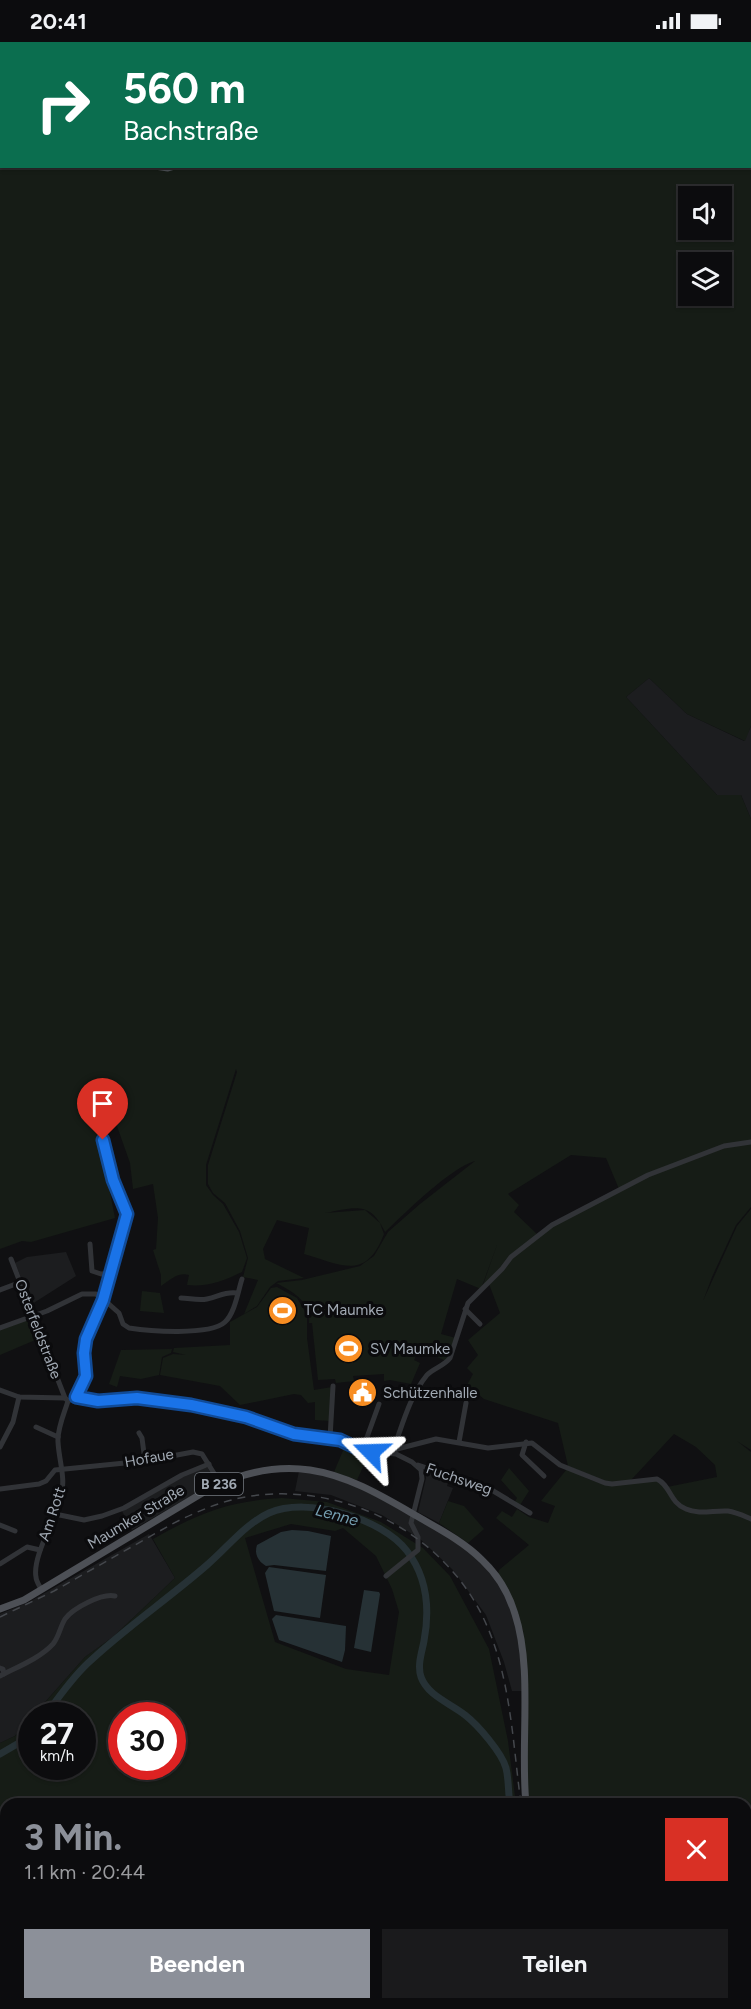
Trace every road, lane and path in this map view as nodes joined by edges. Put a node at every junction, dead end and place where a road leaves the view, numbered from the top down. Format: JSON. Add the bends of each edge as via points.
{"nodes":[{"id":1,"x":101,"y":1084,"type":"dead end"},
{"id":2,"x":751,"y":1142,"type":"edge"},
{"id":3,"x":90,"y":1244,"type":"dead end"},
{"id":4,"x":11,"y":1259,"type":"dead end"},
{"id":5,"x":111,"y":1273,"type":"junction"},
{"id":6,"x":242,"y":1279,"type":"dead end"},
{"id":7,"x":21,"y":1282,"type":"junction"},
{"id":8,"x":0,"y":1290,"type":"edge"},
{"id":9,"x":237,"y":1293,"type":"junction"},
{"id":10,"x":181,"y":1298,"type":"dead end"},
{"id":11,"x":103,"y":1300,"type":"junction"},
{"id":12,"x":465,"y":1309,"type":"junction"},
{"id":13,"x":34,"y":1315,"type":"junction"},
{"id":14,"x":480,"y":1324,"type":"dead end"},
{"id":15,"x":0,"y":1328,"type":"edge"},
{"id":16,"x":333,"y":1386,"type":"dead end"},
{"id":17,"x":0,"y":1390,"type":"edge"},
{"id":18,"x":19,"y":1396,"type":"junction"},
{"id":19,"x":76,"y":1397,"type":"junction"},
{"id":20,"x":67,"y":1400,"type":"junction"},
{"id":21,"x":466,"y":1403,"type":"dead end"},
{"id":22,"x":379,"y":1404,"type":"dead end"},
{"id":23,"x":36,"y":1427,"type":"dead end"},
{"id":24,"x":139,"y":1433,"type":"dead end"},
{"id":25,"x":58,"y":1437,"type":"junction"},
{"id":26,"x":330,"y":1438,"type":"junction"},
{"id":27,"x":459,"y":1442,"type":"junction"},
{"id":28,"x":526,"y":1442,"type":"junction"},
{"id":29,"x":0,"y":1447,"type":"edge"},
{"id":30,"x":363,"y":1451,"type":"junction"},
{"id":31,"x":392,"y":1453,"type":"junction"},
{"id":32,"x":145,"y":1461,"type":"junction"},
{"id":33,"x":209,"y":1464,"type":"junction"},
{"id":34,"x":418,"y":1466,"type":"junction"},
{"id":35,"x":62,"y":1469,"type":"junction"},
{"id":36,"x":544,"y":1476,"type":"dead end"},
{"id":37,"x":220,"y":1483,"type":"junction"},
{"id":38,"x":0,"y":1489,"type":"edge"},
{"id":39,"x":530,"y":1513,"type":"dead end"},
{"id":40,"x":55,"y":1514,"type":"junction"},
{"id":41,"x":412,"y":1514,"type":"junction"},
{"id":42,"x":751,"y":1519,"type":"edge"},
{"id":43,"x":1,"y":1524,"type":"edge"},
{"id":44,"x":15,"y":1531,"type":"dead end"},
{"id":45,"x":40,"y":1550,"type":"junction"},
{"id":46,"x":0,"y":1564,"type":"edge"},
{"id":47,"x":388,"y":1574,"type":"dead end"},
{"id":48,"x":41,"y":1589,"type":"junction"},
{"id":49,"x":115,"y":1596,"type":"dead end"},
{"id":50,"x":0,"y":1609,"type":"edge"},
{"id":51,"x":0,"y":1668,"type":"edge"},
{"id":52,"x":2,"y":1675,"type":"edge"},
{"id":53,"x":526,"y":1798,"type":"edge"}],
"edges":[{"from":1,"to":5,"type":"street","via":[[99,1121],[113,1180],[127,1214]]},
{"from":2,"to":12,"type":"street","via":[[724,1146],[648,1175],[552,1225],[511,1257]]},
{"from":3,"to":5,"type":"street","via":[[92,1271]]},
{"from":4,"to":7,"type":"street","name":"Osterfeldstraße"},
{"from":5,"to":11,"type":"street"},
{"from":6,"to":9,"type":"street"},
{"from":7,"to":8,"type":"street"},
{"from":7,"to":13,"type":"street","name":"Osterfeldstraße"},
{"from":9,"to":10,"type":"street","via":[[199,1300]]},
{"from":9,"to":11,"type":"street","via":[[224,1323],[192,1331],[129,1328]]},
{"from":11,"to":13,"type":"street","via":[[96,1294],[82,1294]]},
{"from":11,"to":19,"type":"street","via":[[86,1339],[86,1376]]},
{"from":12,"to":14,"type":"street"},
{"from":12,"to":31,"type":"street","via":[[450,1358],[429,1373],[418,1389]]},
{"from":13,"to":15,"type":"street"},
{"from":13,"to":20,"type":"street","name":"Osterfeldstraße"},
{"from":16,"to":26,"type":"street"},
{"from":17,"to":18,"type":"street"},
{"from":18,"to":20,"type":"street"},
{"from":18,"to":29,"type":"street","via":[[13,1422]]},
{"from":19,"to":20,"type":"street"},
{"from":19,"to":26,"type":"street","via":[[98,1401],[137,1398],[191,1405],[246,1417],[294,1434]]},
{"from":20,"to":25,"type":"street","name":"Am Rott"},
{"from":21,"to":27,"type":"street"},
{"from":22,"to":30,"type":"street"},
{"from":23,"to":25,"type":"street"},
{"from":24,"to":32,"type":"street"},
{"from":25,"to":35,"type":"street","name":"Am Rott"},
{"from":26,"to":30,"type":"street"},
{"from":27,"to":28,"type":"street","via":[[488,1448]]},
{"from":27,"to":31,"type":"street","via":[[434,1439]]},
{"from":28,"to":36,"type":"street","via":[[522,1455]]},
{"from":28,"to":42,"type":"street","via":[[535,1444],[563,1466],[608,1484],[657,1479],[673,1501],[685,1509],[729,1511]]},
{"from":30,"to":31,"type":"street"},
{"from":31,"to":34,"type":"street","name":"Fuchsweg"},
{"from":32,"to":33,"type":"street","name":"Hofaue","via":[[193,1452],[202,1454]]},
{"from":32,"to":35,"type":"street","name":"Hofaue"},
{"from":33,"to":37,"type":"street"},
{"from":33,"to":40,"type":"street","via":[[102,1516],[84,1520]]},
{"from":34,"to":39,"type":"street","name":"Fuchsweg","via":[[490,1489]]},
{"from":34,"to":41,"type":"street","via":[[422,1479]]},
{"from":35,"to":38,"type":"street","via":[[53,1470],[39,1484]]},
{"from":35,"to":40,"type":"street","name":"Am Rott","via":[[63,1488]]},
{"from":37,"to":41,"type":"main road","name":"Maumker Straße","number":"B 236","via":[[264,1470],[310,1470],[358,1484]]},
{"from":37,"to":48,"type":"main road","name":"Maumker Straße","number":"B 236"},
{"from":40,"to":45,"type":"street","name":"Am Rott"},
{"from":41,"to":47,"type":"street","via":[[418,1550]]},
{"from":41,"to":53,"type":"main road","name":"Maumker Straße","number":"B 236","via":[[465,1546],[487,1565],[512,1604],[519,1627],[524,1674]]},
{"from":43,"to":44,"type":"street"},
{"from":45,"to":46,"type":"street","via":[[27,1547]]},
{"from":45,"to":48,"type":"street","name":"Am Rott","via":[[35,1575]]},
{"from":48,"to":50,"type":"main road","name":"Maumker Straße","number":"B 236"},
{"from":49,"to":52,"type":"street","via":[[103,1596],[72,1612],[53,1644]]},
{"from":51,"to":52,"type":"street","via":[[4,1670]]}]}
